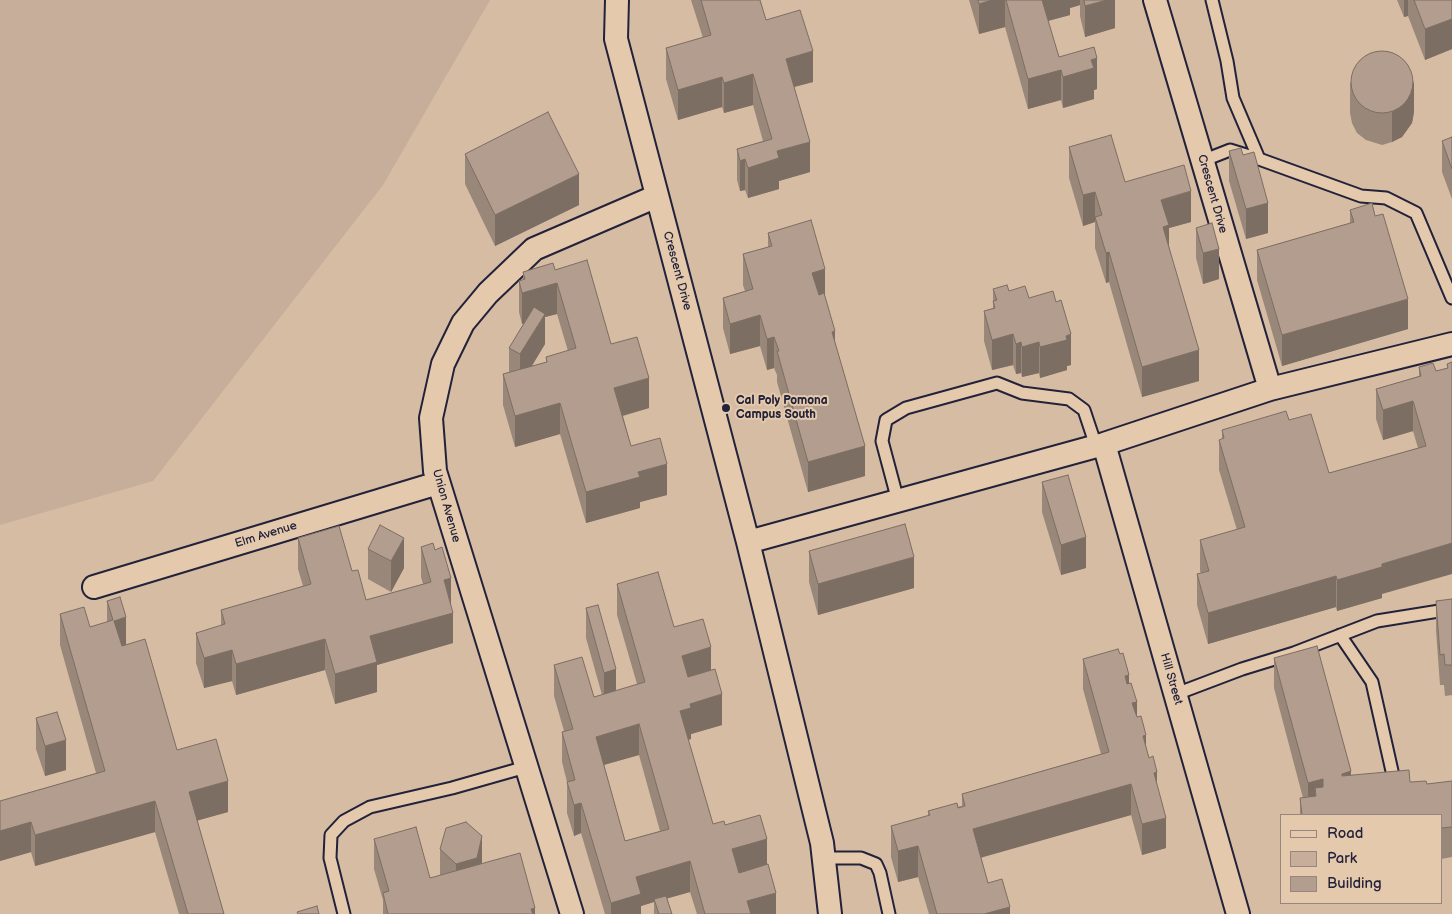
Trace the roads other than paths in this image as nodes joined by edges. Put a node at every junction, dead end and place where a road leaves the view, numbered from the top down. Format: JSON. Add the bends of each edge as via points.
{"nodes":[{"id":1,"x":617,"y":0,"type":"edge"},
{"id":2,"x":1155,"y":0,"type":"edge"},
{"id":3,"x":1212,"y":0,"type":"edge"},
{"id":4,"x":1259,"y":159,"type":"junction"},
{"id":5,"x":1202,"y":161,"type":"junction"},
{"id":6,"x":657,"y":196,"type":"junction"},
{"id":7,"x":1452,"y":298,"type":"edge"},
{"id":8,"x":1452,"y":344,"type":"edge"},
{"id":9,"x":1270,"y":389,"type":"junction"},
{"id":10,"x":1100,"y":445,"type":"junction"},
{"id":11,"x":438,"y":483,"type":"junction"},
{"id":12,"x":898,"y":500,"type":"junction"},
{"id":13,"x":748,"y":542,"type":"junction"},
{"id":14,"x":94,"y":586,"type":"dead end"},
{"id":15,"x":1452,"y":609,"type":"edge"},
{"id":16,"x":1340,"y":635,"type":"junction"},
{"id":17,"x":1176,"y":694,"type":"junction"},
{"id":18,"x":526,"y":767,"type":"junction"},
{"id":19,"x":1394,"y":780,"type":"edge"},
{"id":20,"x":824,"y":858,"type":"junction"},
{"id":21,"x":344,"y":914,"type":"edge"},
{"id":22,"x":572,"y":914,"type":"edge"},
{"id":23,"x":830,"y":914,"type":"edge"},
{"id":24,"x":890,"y":914,"type":"edge"},
{"id":25,"x":1238,"y":914,"type":"edge"}],
"edges":[{"from":1,"to":6,"type":"street","name":"Crescent Drive","via":[[616,39]]},
{"from":2,"to":5,"type":"street","name":"Crescent Drive"},
{"from":3,"to":4,"type":"lane","via":[[1233,98]]},
{"from":4,"to":5,"type":"lane","via":[[1230,150]]},
{"from":4,"to":7,"type":"lane","via":[[1361,196],[1386,198],[1416,213]]},
{"from":5,"to":9,"type":"street","name":"Crescent Drive"},
{"from":6,"to":11,"type":"street","name":"Union Avenue","via":[[534,249],[488,293],[463,323],[443,364],[431,418]]},
{"from":6,"to":13,"type":"street","name":"Crescent Drive"},
{"from":8,"to":9,"type":"street"},
{"from":9,"to":10,"type":"street"},
{"from":10,"to":12,"type":"street"},
{"from":10,"to":12,"type":"lane","via":[[1084,410],[1069,399],[1022,393],[997,383],[906,408],[886,420],[882,441]]},
{"from":10,"to":17,"type":"street","name":"Hill Street"},
{"from":11,"to":14,"type":"street","name":"Elm Avenue"},
{"from":11,"to":18,"type":"street","name":"Union Avenue"},
{"from":12,"to":13,"type":"street"},
{"from":13,"to":20,"type":"street","name":"Crescent Drive"},
{"from":15,"to":16,"type":"lane","via":[[1377,621]]},
{"from":16,"to":17,"type":"lane"},
{"from":16,"to":19,"type":"lane","via":[[1372,682]]},
{"from":17,"to":25,"type":"street","name":"Hill Street"},
{"from":18,"to":21,"type":"lane","via":[[370,807],[344,821],[331,835],[330,858]]},
{"from":18,"to":22,"type":"street","name":"Union Avenue"},
{"from":20,"to":23,"type":"street","name":"Crescent Drive"},
{"from":20,"to":24,"type":"lane","via":[[861,858],[876,864]]}]}
